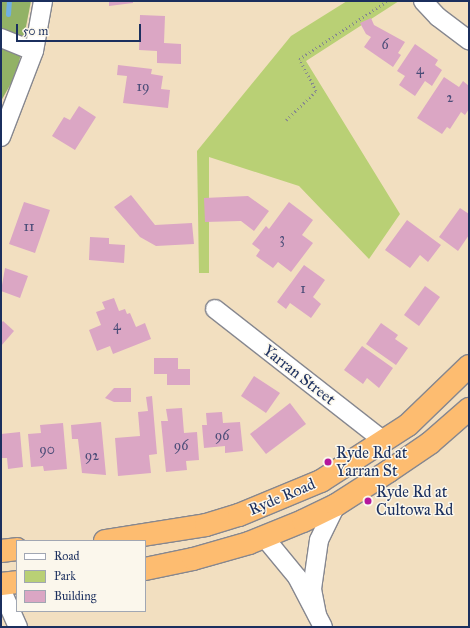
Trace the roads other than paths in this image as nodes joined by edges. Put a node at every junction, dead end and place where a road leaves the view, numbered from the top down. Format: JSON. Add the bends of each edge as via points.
{"nodes":[{"id":1,"x":43,"y":1,"type":"edge"},
{"id":2,"x":423,"y":1,"type":"edge"},
{"id":3,"x":1,"y":38,"type":"edge"},
{"id":4,"x":469,"y":40,"type":"edge"},
{"id":5,"x":34,"y":51,"type":"junction"},
{"id":6,"x":1,"y":137,"type":"edge"},
{"id":7,"x":215,"y":308,"type":"dead end"},
{"id":8,"x":469,"y":366,"type":"edge"},
{"id":9,"x":469,"y":409,"type":"edge"},
{"id":10,"x":384,"y":441,"type":"junction"},
{"id":11,"x":336,"y":505,"type":"junction"},
{"id":12,"x":264,"y":536,"type":"junction"},
{"id":13,"x":113,"y":540,"type":"edge"},
{"id":14,"x":16,"y":549,"type":"edge"},
{"id":15,"x":1,"y":551,"type":"edge"},
{"id":16,"x":146,"y":569,"type":"edge"},
{"id":17,"x":16,"y":582,"type":"edge"},
{"id":18,"x":1,"y":584,"type":"edge"},
{"id":19,"x":1,"y":589,"type":"edge"},
{"id":20,"x":320,"y":621,"type":"edge"},
{"id":21,"x":18,"y":627,"type":"edge"}],
"edges":[{"from":1,"to":5,"type":"street"},
{"from":2,"to":4,"type":"street","via":[[438,17]]},
{"from":3,"to":5,"type":"street"},
{"from":5,"to":6,"type":"street"},
{"from":7,"to":10,"type":"street","name":"Yarran Street"},
{"from":8,"to":10,"type":"highway","name":"Ryde Road","via":[[408,425]]},
{"from":9,"to":11,"type":"highway","name":"Ryde Road","via":[[430,443]]},
{"from":10,"to":13,"type":"highway","name":"Ryde Road","via":[[321,481],[239,515],[178,532]]},
{"from":11,"to":12,"type":"highway","name":"Ryde Road"},
{"from":11,"to":20,"type":"street","via":[[319,540],[312,589]]},
{"from":12,"to":16,"type":"highway","name":"Ryde Road","via":[[193,559]]},
{"from":12,"to":20,"type":"street","via":[[297,576]]},
{"from":14,"to":15,"type":"highway"},
{"from":17,"to":18,"type":"highway"},
{"from":19,"to":21,"type":"street"}]}
